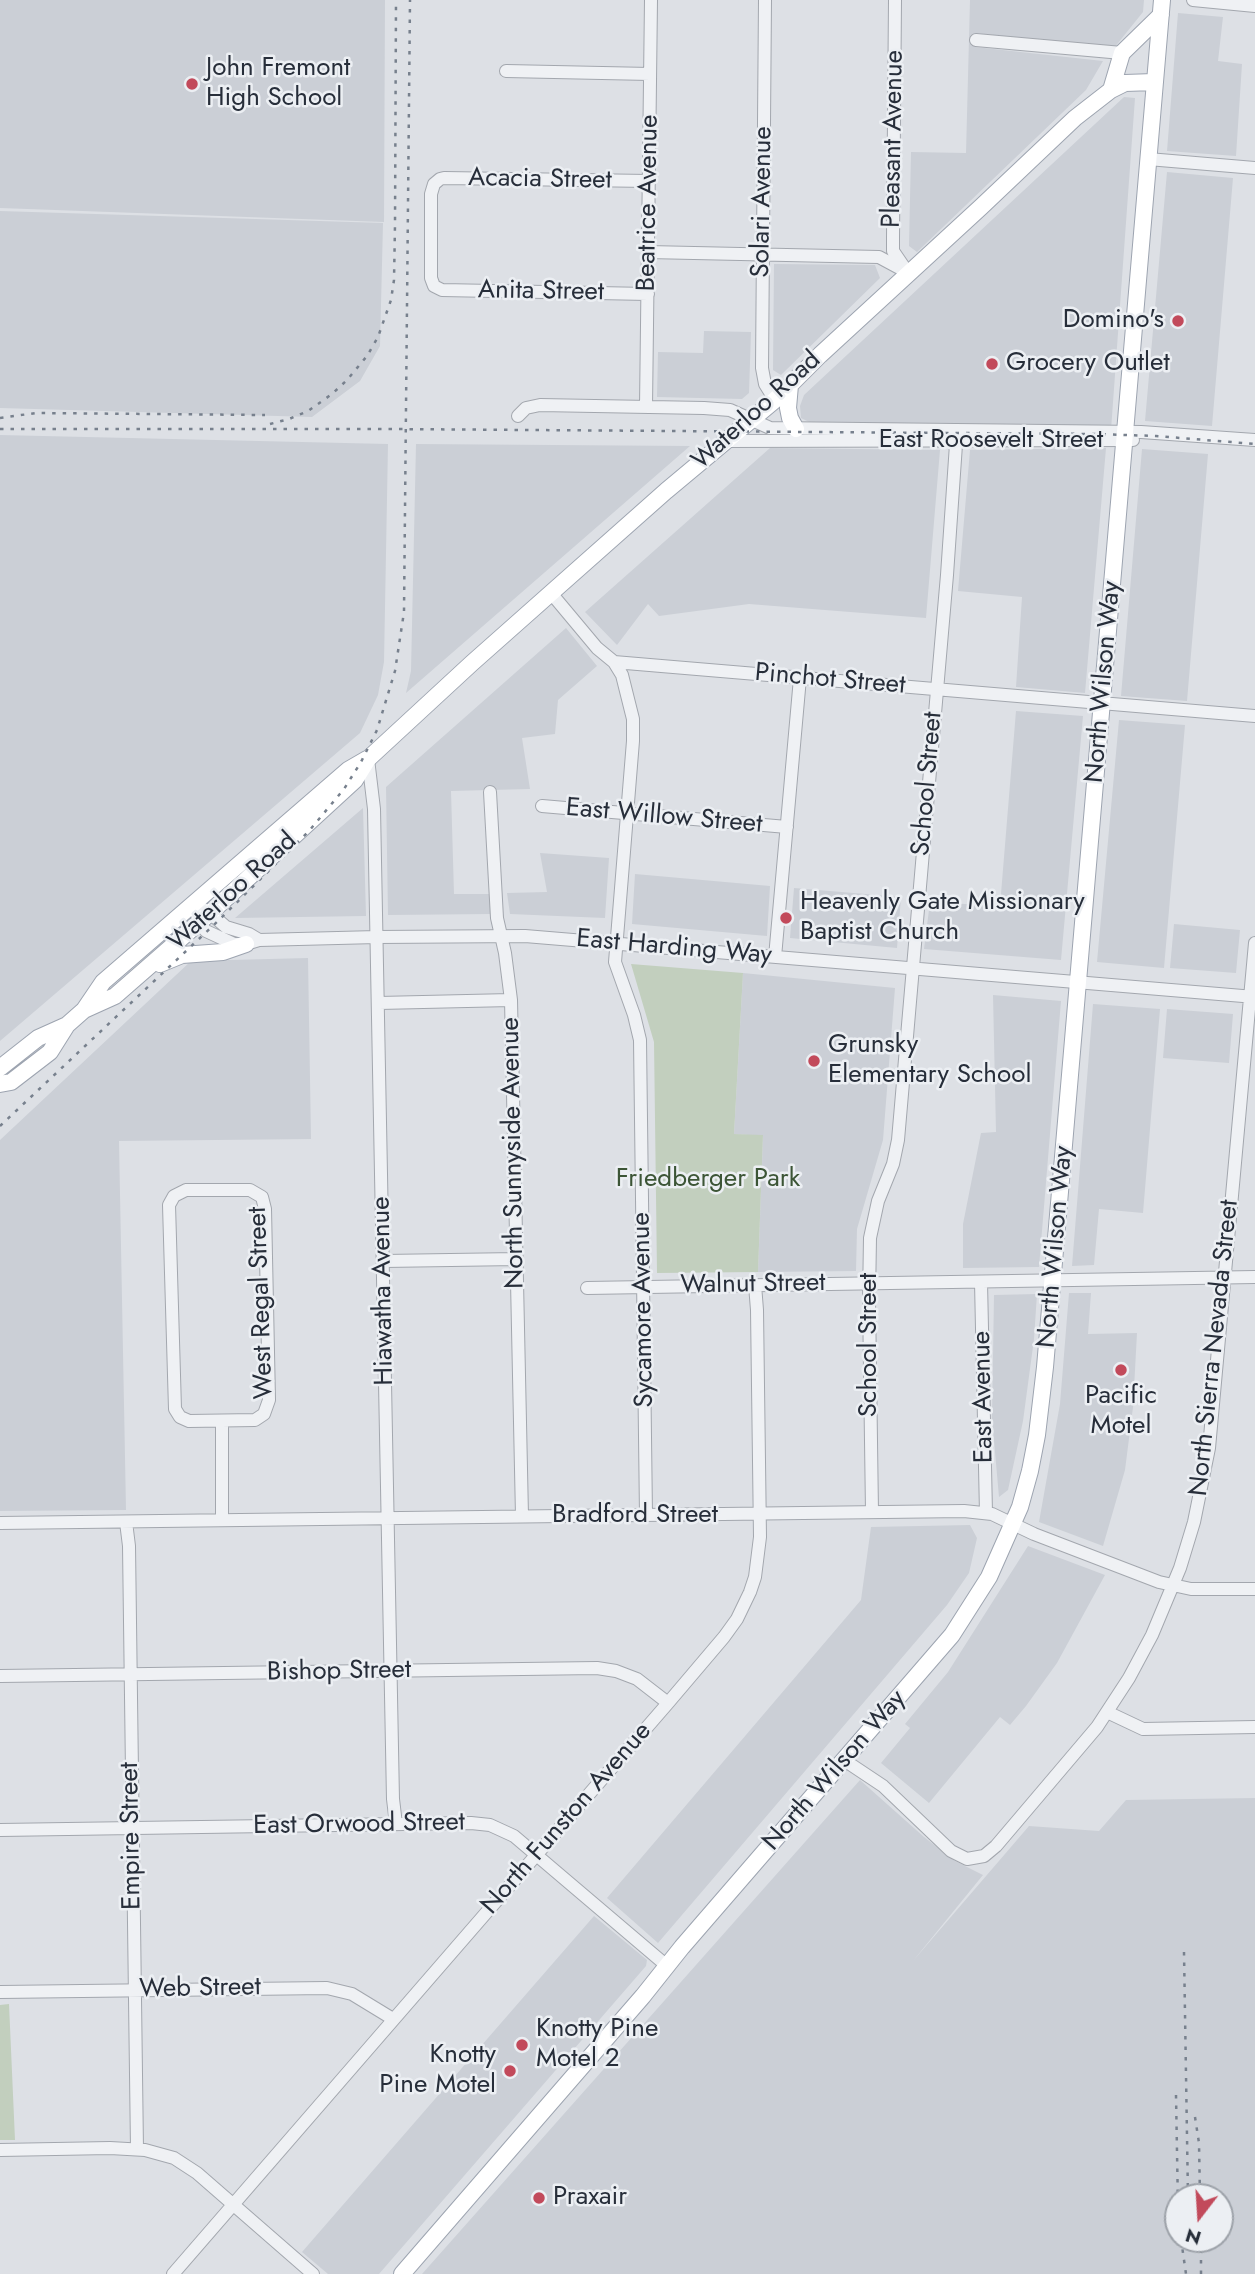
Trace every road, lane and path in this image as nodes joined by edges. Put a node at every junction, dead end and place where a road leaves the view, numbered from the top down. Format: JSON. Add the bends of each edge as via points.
{"nodes":[{"id":1,"x":650,"y":0,"type":"edge"},
{"id":2,"x":765,"y":0,"type":"edge"},
{"id":3,"x":895,"y":0,"type":"edge"},
{"id":4,"x":1193,"y":0,"type":"edge"},
{"id":5,"x":1255,"y":6,"type":"edge"},
{"id":6,"x":1161,"y":7,"type":"edge"},
{"id":7,"x":976,"y":40,"type":"dead end"},
{"id":8,"x":1122,"y":53,"type":"junction"},
{"id":9,"x":506,"y":71,"type":"dead end"},
{"id":10,"x":650,"y":74,"type":"junction"},
{"id":11,"x":1154,"y":82,"type":"junction"},
{"id":12,"x":1111,"y":90,"type":"junction"},
{"id":13,"x":1148,"y":159,"type":"junction"},
{"id":14,"x":1255,"y":168,"type":"edge"},
{"id":15,"x":649,"y":181,"type":"junction"},
{"id":16,"x":648,"y":252,"type":"junction"},
{"id":17,"x":762,"y":254,"type":"junction"},
{"id":18,"x":908,"y":273,"type":"junction"},
{"id":19,"x":434,"y":286,"type":"joint"},
{"id":20,"x":648,"y":294,"type":"junction"},
{"id":21,"x":790,"y":385,"type":"junction"},
{"id":22,"x":775,"y":400,"type":"junction"},
{"id":23,"x":646,"y":407,"type":"junction"},
{"id":24,"x":518,"y":416,"type":"dead end"},
{"id":25,"x":752,"y":420,"type":"junction"},
{"id":26,"x":796,"y":429,"type":"junction"},
{"id":27,"x":956,"y":436,"type":"junction"},
{"id":28,"x":1125,"y":436,"type":"junction"},
{"id":29,"x":1255,"y":440,"type":"edge"},
{"id":30,"x":726,"y":441,"type":"junction"},
{"id":31,"x":1255,"y":448,"type":"edge"},
{"id":32,"x":551,"y":593,"type":"junction"},
{"id":33,"x":614,"y":662,"type":"junction"},
{"id":34,"x":800,"y":678,"type":"junction"},
{"id":35,"x":937,"y":689,"type":"junction"},
{"id":36,"x":1102,"y":704,"type":"junction"},
{"id":37,"x":1255,"y":716,"type":"edge"},
{"id":38,"x":368,"y":759,"type":"junction"},
{"id":39,"x":490,"y":792,"type":"dead end"},
{"id":40,"x":542,"y":806,"type":"dead end"},
{"id":41,"x":626,"y":813,"type":"junction"},
{"id":42,"x":787,"y":827,"type":"junction"},
{"id":43,"x":193,"y":903,"type":"junction"},
{"id":44,"x":205,"y":918,"type":"junction"},
{"id":45,"x":501,"y":935,"type":"junction"},
{"id":46,"x":377,"y":937,"type":"junction"},
{"id":47,"x":253,"y":942,"type":"junction"},
{"id":48,"x":616,"y":943,"type":"junction"},
{"id":49,"x":1255,"y":943,"type":"edge"},
{"id":50,"x":775,"y":957,"type":"junction"},
{"id":51,"x":912,"y":969,"type":"junction"},
{"id":52,"x":144,"y":971,"type":"junction"},
{"id":53,"x":1079,"y":983,"type":"junction"},
{"id":54,"x":1252,"y":997,"type":"edge"},
{"id":55,"x":511,"y":1000,"type":"junction"},
{"id":56,"x":379,"y":1003,"type":"junction"},
{"id":57,"x":84,"y":1010,"type":"junction"},
{"id":58,"x":67,"y":1025,"type":"junction"},
{"id":59,"x":0,"y":1068,"type":"edge"},
{"id":60,"x":0,"y":1084,"type":"edge"},
{"id":61,"x":517,"y":1259,"type":"junction"},
{"id":62,"x":384,"y":1261,"type":"junction"},
{"id":63,"x":1255,"y":1277,"type":"edge"},
{"id":64,"x":1224,"y":1279,"type":"junction"},
{"id":65,"x":1053,"y":1281,"type":"junction"},
{"id":66,"x":981,"y":1282,"type":"junction"},
{"id":67,"x":870,"y":1283,"type":"junction"},
{"id":68,"x":755,"y":1285,"type":"junction"},
{"id":69,"x":644,"y":1287,"type":"junction"},
{"id":70,"x":587,"y":1288,"type":"dead end"},
{"id":71,"x":222,"y":1421,"type":"junction"},
{"id":72,"x":872,"y":1512,"type":"junction"},
{"id":73,"x":986,"y":1513,"type":"junction"},
{"id":74,"x":646,"y":1515,"type":"junction"},
{"id":75,"x":760,"y":1515,"type":"junction"},
{"id":76,"x":522,"y":1516,"type":"junction"},
{"id":77,"x":389,"y":1519,"type":"junction"},
{"id":78,"x":222,"y":1520,"type":"junction"},
{"id":79,"x":126,"y":1522,"type":"junction"},
{"id":80,"x":0,"y":1523,"type":"edge"},
{"id":81,"x":1013,"y":1524,"type":"junction"},
{"id":82,"x":1173,"y":1586,"type":"junction"},
{"id":83,"x":1255,"y":1590,"type":"edge"},
{"id":84,"x":392,"y":1671,"type":"junction"},
{"id":85,"x":130,"y":1675,"type":"junction"},
{"id":86,"x":0,"y":1676,"type":"edge"},
{"id":87,"x":668,"y":1703,"type":"junction"},
{"id":88,"x":1107,"y":1712,"type":"junction"},
{"id":89,"x":1255,"y":1727,"type":"edge"},
{"id":90,"x":844,"y":1760,"type":"junction"},
{"id":91,"x":396,"y":1824,"type":"junction"},
{"id":92,"x":133,"y":1828,"type":"junction"},
{"id":93,"x":0,"y":1830,"type":"edge"},
{"id":94,"x":537,"y":1854,"type":"junction"},
{"id":95,"x":667,"y":1966,"type":"junction"},
{"id":96,"x":135,"y":1990,"type":"junction"},
{"id":97,"x":0,"y":1992,"type":"edge"},
{"id":98,"x":393,"y":2019,"type":"junction"},
{"id":99,"x":136,"y":2149,"type":"junction"},
{"id":100,"x":0,"y":2150,"type":"edge"},
{"id":101,"x":233,"y":2204,"type":"junction"},
{"id":102,"x":173,"y":2274,"type":"edge"},
{"id":103,"x":313,"y":2274,"type":"edge"},
{"id":104,"x":402,"y":2274,"type":"edge"}],
"edges":[{"from":1,"to":10,"type":"street","name":"Beatrice Avenue"},
{"from":2,"to":17,"type":"street","name":"Solari Avenue"},
{"from":3,"to":18,"type":"street","name":"Pleasant Avenue","via":[[892,239],[893,251]]},
{"from":4,"to":5,"type":"street"},
{"from":6,"to":8,"type":"main road"},
{"from":6,"to":11,"type":"main road","name":"North Wilson Way"},
{"from":7,"to":8,"type":"street"},
{"from":8,"to":12,"type":"main road"},
{"from":9,"to":10,"type":"street"},
{"from":10,"to":15,"type":"street","name":"Beatrice Avenue"},
{"from":11,"to":12,"type":"main road","name":"Waterloo Road","via":[[1125,83]]},
{"from":11,"to":13,"type":"main road","name":"North Wilson Way"},
{"from":12,"to":18,"type":"main road","name":"Waterloo Road"},
{"from":13,"to":14,"type":"street"},
{"from":13,"to":28,"type":"main road","name":"North Wilson Way"},
{"from":15,"to":16,"type":"street","name":"Beatrice Avenue"},
{"from":15,"to":19,"type":"street","name":"Acacia Street","via":[[440,179],[431,194],[430,278]]},
{"from":16,"to":17,"type":"street"},
{"from":16,"to":20,"type":"street","name":"Beatrice Avenue"},
{"from":17,"to":18,"type":"street","via":[[879,257]]},
{"from":17,"to":22,"type":"street","name":"Solari Avenue","via":[[762,368]]},
{"from":18,"to":21,"type":"main road","name":"Waterloo Road"},
{"from":19,"to":20,"type":"street","name":"Anita Street","via":[[442,290]]},
{"from":20,"to":23,"type":"street","name":"Beatrice Avenue"},
{"from":21,"to":22,"type":"main road","name":"Waterloo Road"},
{"from":21,"to":26,"type":"main road","via":[[788,408]]},
{"from":22,"to":25,"type":"main road","name":"Waterloo Road"},
{"from":23,"to":24,"type":"street","name":"East Roosevelt Street","via":[[540,405],[526,408]]},
{"from":23,"to":25,"type":"street","name":"East Roosevelt Street","via":[[730,410]]},
{"from":25,"to":26,"type":"street","name":"East Roosevelt Street","via":[[770,428]]},
{"from":25,"to":30,"type":"main road","name":"Waterloo Road"},
{"from":26,"to":27,"type":"street","name":"East Roosevelt Street"},
{"from":27,"to":28,"type":"street","name":"East Roosevelt Street"},
{"from":27,"to":30,"type":"street","name":"East Roosevelt Street"},
{"from":27,"to":35,"type":"street","name":"School Street"},
{"from":28,"to":29,"type":"street","name":"East Roosevelt Street"},
{"from":28,"to":31,"type":"street","name":"East Roosevelt Street"},
{"from":28,"to":36,"type":"main road","name":"North Wilson Way"},
{"from":30,"to":32,"type":"main road","name":"Waterloo Road"},
{"from":32,"to":33,"type":"street","name":"Sycamore Avenue"},
{"from":32,"to":38,"type":"main road","name":"Waterloo Road"},
{"from":33,"to":34,"type":"street","name":"Pinchot Street"},
{"from":33,"to":41,"type":"street","name":"Sycamore Avenue","via":[[633,719]]},
{"from":34,"to":35,"type":"street","name":"Pinchot Street"},
{"from":34,"to":42,"type":"street"},
{"from":35,"to":36,"type":"street","name":"Pinchot Street"},
{"from":35,"to":51,"type":"street","name":"School Street"},
{"from":36,"to":37,"type":"street","name":"Pinchot Street"},
{"from":36,"to":53,"type":"main road","name":"North Wilson Way"},
{"from":38,"to":43,"type":"main road","name":"Waterloo Road","via":[[348,770]]},
{"from":38,"to":44,"type":"main road","name":"Waterloo Road","via":[[355,780]]},
{"from":38,"to":46,"type":"street","name":"Hiawatha Avenue"},
{"from":39,"to":45,"type":"street","name":"North Sunnyside Avenue"},
{"from":40,"to":41,"type":"street","name":"East Willow Street"},
{"from":41,"to":42,"type":"street","name":"East Willow Street"},
{"from":41,"to":48,"type":"street","name":"Sycamore Avenue"},
{"from":42,"to":50,"type":"street"},
{"from":43,"to":44,"type":"street"},
{"from":43,"to":57,"type":"main road","name":"Waterloo Road","via":[[103,982]]},
{"from":44,"to":47,"type":"street","name":"East Harding Way","via":[[206,931],[224,941]]},
{"from":44,"to":52,"type":"main road","name":"Waterloo Road"},
{"from":45,"to":46,"type":"street","name":"East Harding Way"},
{"from":45,"to":48,"type":"street","name":"East Harding Way"},
{"from":45,"to":55,"type":"street","name":"North Sunnyside Avenue"},
{"from":46,"to":47,"type":"street","name":"East Harding Way"},
{"from":46,"to":56,"type":"street","name":"Hiawatha Avenue"},
{"from":47,"to":52,"type":"main road","via":[[223,952],[182,955]]},
{"from":48,"to":50,"type":"street","name":"East Harding Way"},
{"from":48,"to":69,"type":"street","name":"Sycamore Avenue","via":[[615,965],[639,1040]]},
{"from":49,"to":54,"type":"street","name":"North Sierra Nevada Street"},
{"from":50,"to":51,"type":"street","name":"East Harding Way"},
{"from":51,"to":53,"type":"street","name":"East Harding Way"},
{"from":51,"to":67,"type":"street","name":"School Street","via":[[896,1151],[872,1225]]},
{"from":52,"to":57,"type":"main road","name":"Waterloo Road","via":[[115,996]]},
{"from":53,"to":54,"type":"street","name":"East Harding Way"},
{"from":53,"to":65,"type":"main road","name":"North Wilson Way"},
{"from":54,"to":64,"type":"street","name":"North Sierra Nevada Street"},
{"from":55,"to":56,"type":"street"},
{"from":55,"to":61,"type":"street","name":"North Sunnyside Avenue"},
{"from":56,"to":62,"type":"street","name":"Hiawatha Avenue"},
{"from":57,"to":58,"type":"main road","name":"Waterloo Road"},
{"from":58,"to":59,"type":"main road","name":"Waterloo Road","via":[[38,1038]]},
{"from":58,"to":60,"type":"main road","name":"Waterloo Road","via":[[50,1052],[11,1082]]},
{"from":61,"to":62,"type":"street"},
{"from":61,"to":76,"type":"street","name":"North Sunnyside Avenue"},
{"from":62,"to":77,"type":"street","name":"Hiawatha Avenue"},
{"from":63,"to":64,"type":"street","name":"Walnut Street"},
{"from":64,"to":65,"type":"street","name":"Walnut Street"},
{"from":64,"to":82,"type":"street","name":"North Sierra Nevada Street","via":[[1209,1448],[1191,1534]]},
{"from":65,"to":66,"type":"street","name":"Walnut Street"},
{"from":65,"to":81,"type":"main road","name":"North Wilson Way","via":[[1037,1435]]},
{"from":66,"to":67,"type":"street","name":"Walnut Street"},
{"from":66,"to":73,"type":"street","name":"East Avenue"},
{"from":67,"to":68,"type":"street","name":"Walnut Street"},
{"from":67,"to":72,"type":"street","name":"School Street"},
{"from":68,"to":69,"type":"street","name":"Walnut Street"},
{"from":68,"to":75,"type":"street","name":"North Funston Avenue"},
{"from":69,"to":70,"type":"street","name":"Walnut Street"},
{"from":69,"to":74,"type":"street","name":"Sycamore Avenue"},
{"from":71,"to":71,"type":"street","name":"West Regal Street","via":[[255,1420],[268,1407],[265,1209],[262,1197],[253,1191],[186,1190],[178,1192],[169,1205],[173,1398],[176,1413],[184,1420]]},
{"from":71,"to":78,"type":"street"},
{"from":72,"to":73,"type":"street","name":"Bradford Street"},
{"from":72,"to":75,"type":"street","name":"Bradford Street"},
{"from":73,"to":81,"type":"street","name":"Bradford Street"},
{"from":74,"to":75,"type":"street","name":"Bradford Street"},
{"from":74,"to":76,"type":"street","name":"Bradford Street"},
{"from":75,"to":87,"type":"street","name":"North Funston Avenue","via":[[758,1562],[737,1619]]},
{"from":76,"to":77,"type":"street","name":"Bradford Street"},
{"from":77,"to":78,"type":"street","name":"Bradford Street"},
{"from":77,"to":84,"type":"street","name":"Hiawatha Avenue"},
{"from":78,"to":79,"type":"street","name":"Bradford Street"},
{"from":79,"to":80,"type":"street","name":"Bradford Street"},
{"from":79,"to":85,"type":"street","name":"Empire Street"},
{"from":81,"to":82,"type":"street","name":"Bradford Street"},
{"from":81,"to":90,"type":"main road","name":"North Wilson Way","via":[[989,1577],[952,1635]]},
{"from":82,"to":83,"type":"street","name":"Bradford Street"},
{"from":82,"to":88,"type":"street","name":"North Sierra Nevada Street","via":[[1152,1635]]},
{"from":84,"to":85,"type":"street","name":"Bishop Street"},
{"from":84,"to":87,"type":"street","name":"Bishop Street","via":[[597,1668],[637,1679]]},
{"from":84,"to":91,"type":"street","name":"Hiawatha Avenue"},
{"from":85,"to":86,"type":"street","name":"Bishop Street"},
{"from":85,"to":92,"type":"street","name":"Empire Street"},
{"from":87,"to":94,"type":"street","name":"North Funston Avenue"},
{"from":88,"to":89,"type":"street","via":[[1143,1729]]},
{"from":88,"to":90,"type":"street","name":"North Sierra Nevada Street","via":[[1071,1760],[984,1856],[967,1859],[951,1852],[883,1786]]},
{"from":90,"to":95,"type":"main road","name":"North Wilson Way"},
{"from":91,"to":92,"type":"street","name":"East Orwood Street"},
{"from":91,"to":94,"type":"street","name":"East Orwood Street","via":[[490,1825]]},
{"from":92,"to":93,"type":"street","name":"East Orwood Street"},
{"from":92,"to":96,"type":"street","name":"Empire Street"},
{"from":94,"to":95,"type":"street","name":"East Orwood Street"},
{"from":94,"to":98,"type":"street","name":"North Funston Avenue"},
{"from":95,"to":104,"type":"main road","name":"North Wilson Way"},
{"from":96,"to":97,"type":"street","name":"Web Street"},
{"from":96,"to":98,"type":"street","name":"Web Street","via":[[327,1988],[352,1994]]},
{"from":96,"to":99,"type":"street","name":"Empire Street"},
{"from":98,"to":101,"type":"street","name":"North Funston Avenue"},
{"from":99,"to":100,"type":"street"},
{"from":99,"to":101,"type":"street","via":[[174,2158]]},
{"from":101,"to":102,"type":"street","name":"North Funston Avenue"},
{"from":101,"to":103,"type":"street"}]}
